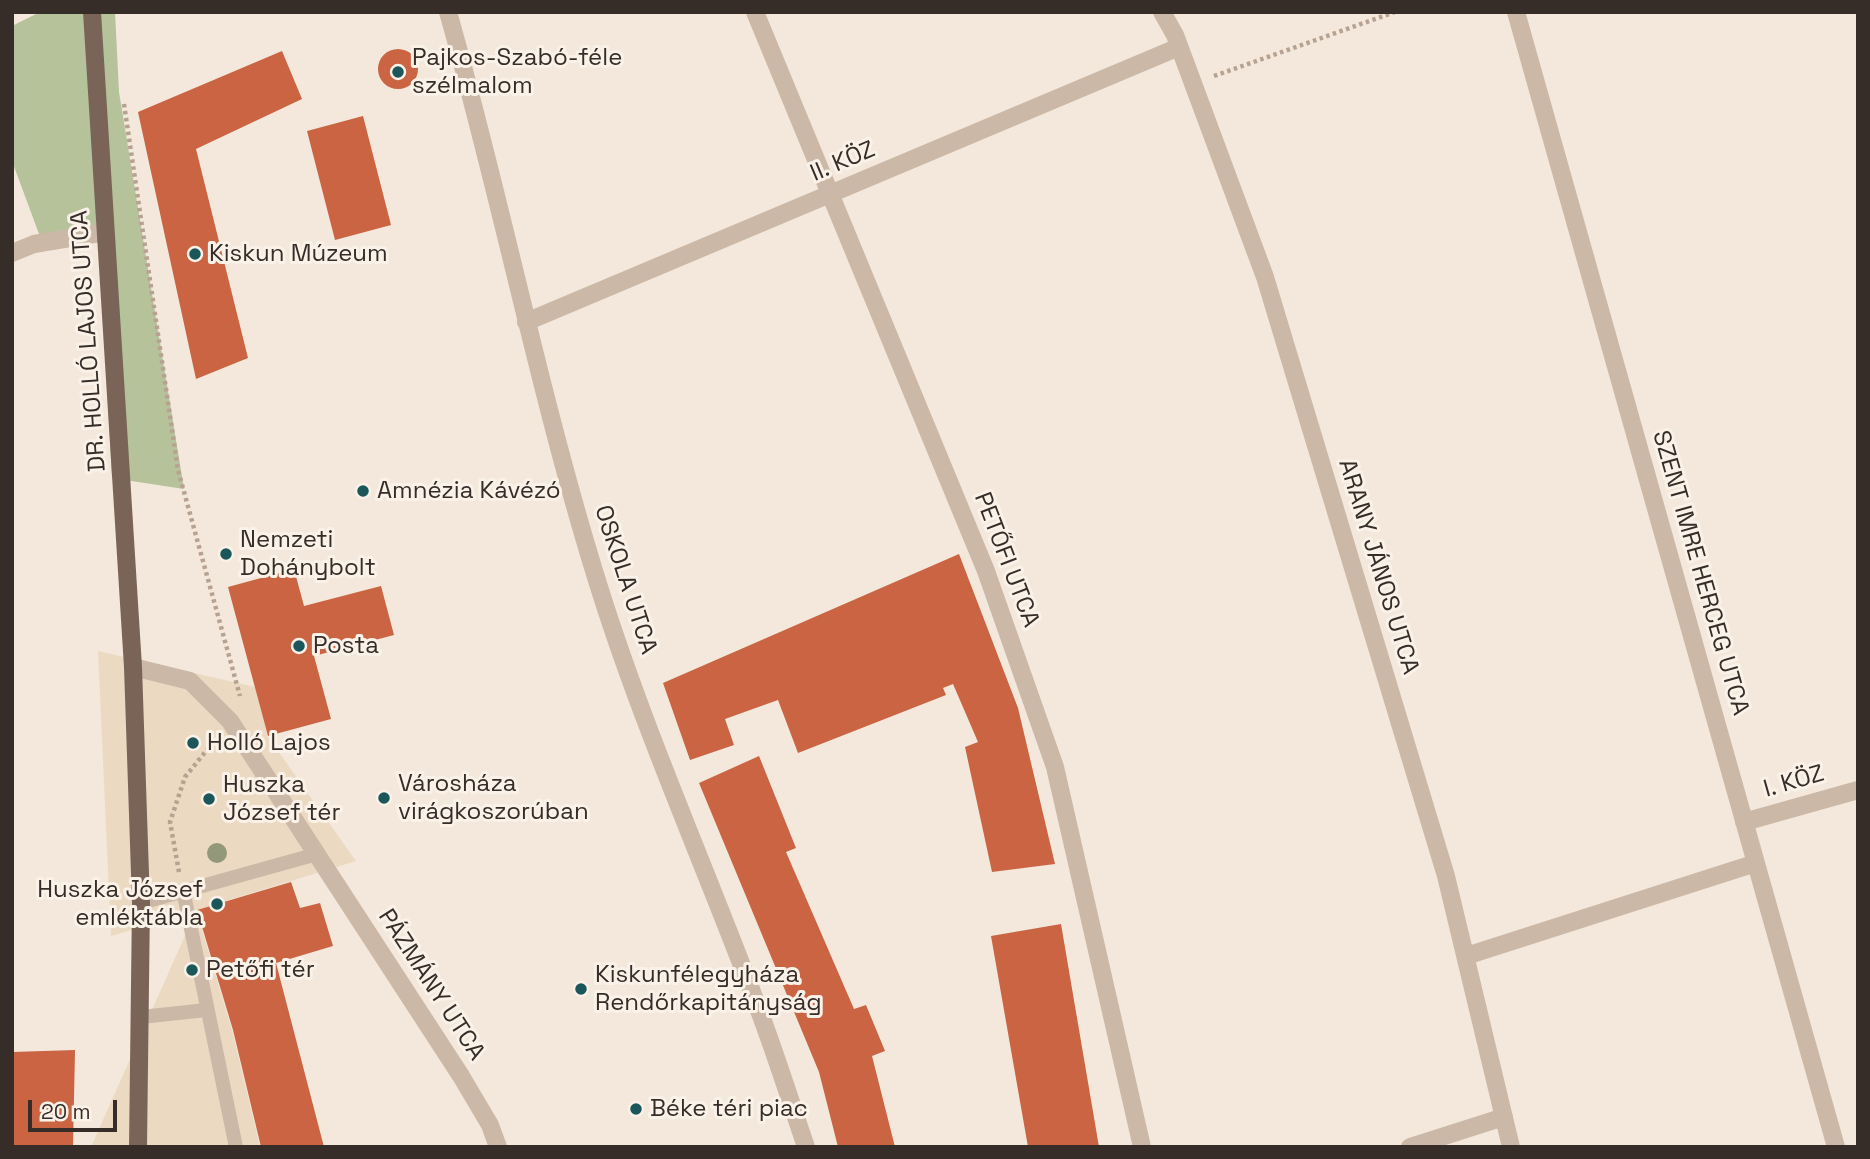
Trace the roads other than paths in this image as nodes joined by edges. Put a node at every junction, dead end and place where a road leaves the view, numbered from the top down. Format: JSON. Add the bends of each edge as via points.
{"nodes":[{"id":1,"x":92,"y":12,"type":"edge"},
{"id":2,"x":448,"y":12,"type":"edge"},
{"id":3,"x":755,"y":12,"type":"edge"},
{"id":4,"x":1162,"y":12,"type":"edge"},
{"id":5,"x":1516,"y":12,"type":"edge"},
{"id":6,"x":1179,"y":47,"type":"junction"},
{"id":7,"x":830,"y":194,"type":"junction"},
{"id":8,"x":106,"y":232,"type":"junction"},
{"id":9,"x":12,"y":253,"type":"edge"},
{"id":10,"x":526,"y":322,"type":"junction"},
{"id":11,"x":134,"y":667,"type":"junction"},
{"id":12,"x":1858,"y":790,"type":"edge"},
{"id":13,"x":1744,"y":822,"type":"junction"},
{"id":14,"x":317,"y":854,"type":"junction"},
{"id":15,"x":1756,"y":863,"type":"junction"},
{"id":16,"x":183,"y":890,"type":"junction"},
{"id":17,"x":141,"y":903,"type":"junction"},
{"id":18,"x":1465,"y":956,"type":"junction"},
{"id":19,"x":205,"y":1010,"type":"junction"},
{"id":20,"x":141,"y":1017,"type":"junction"},
{"id":21,"x":1504,"y":1116,"type":"junction"},
{"id":22,"x":138,"y":1147,"type":"edge"},
{"id":23,"x":236,"y":1147,"type":"edge"},
{"id":24,"x":498,"y":1147,"type":"edge"},
{"id":25,"x":806,"y":1147,"type":"edge"},
{"id":26,"x":1142,"y":1147,"type":"edge"},
{"id":27,"x":1410,"y":1147,"type":"edge"},
{"id":28,"x":1511,"y":1147,"type":"edge"},
{"id":29,"x":1836,"y":1147,"type":"edge"}],
"edges":[{"from":1,"to":8,"type":"main road","name":"DR. HOLLÓ LAJOS UTCA"},
{"from":2,"to":10,"type":"street","name":"OSKOLA UTCA"},
{"from":3,"to":7,"type":"street","name":"PETŐFI UTCA"},
{"from":4,"to":6,"type":"street","name":"ARANY JÁNOS UTCA"},
{"from":5,"to":13,"type":"street","name":"SZENT IMRE HERCEG UTCA"},
{"from":6,"to":7,"type":"street","name":"II. KÖZ"},
{"from":6,"to":18,"type":"street","name":"ARANY JÁNOS UTCA","via":[[1265,277],[1446,876]]},
{"from":7,"to":10,"type":"street","name":"II. KÖZ"},
{"from":7,"to":26,"type":"street","name":"PETŐFI UTCA","via":[[986,571],[1055,767]]},
{"from":8,"to":9,"type":"street","via":[[34,244]]},
{"from":8,"to":11,"type":"main road","name":"DR. HOLLÓ LAJOS UTCA"},
{"from":10,"to":25,"type":"street","name":"OSKOLA UTCA","via":[[595,576],[758,1007]]},
{"from":11,"to":14,"type":"street","via":[[190,681],[230,721]]},
{"from":11,"to":17,"type":"main road"},
{"from":12,"to":13,"type":"street","name":"I. KÖZ"},
{"from":13,"to":15,"type":"street","name":"SZENT IMRE HERCEG UTCA"},
{"from":14,"to":16,"type":"lane"},
{"from":14,"to":24,"type":"street","name":"PÁZMÁNY UTCA","via":[[461,1076]]},
{"from":15,"to":18,"type":"street"},
{"from":15,"to":29,"type":"street","name":"SZENT IMRE HERCEG UTCA"},
{"from":16,"to":17,"type":"lane"},
{"from":16,"to":19,"type":"lane"},
{"from":17,"to":20,"type":"main road"},
{"from":18,"to":21,"type":"street","name":"ARANY JÁNOS UTCA"},
{"from":19,"to":20,"type":"lane"},
{"from":19,"to":23,"type":"lane"},
{"from":20,"to":22,"type":"main road"},
{"from":21,"to":27,"type":"street"},
{"from":21,"to":28,"type":"street","name":"ARANY JÁNOS UTCA"}]}
